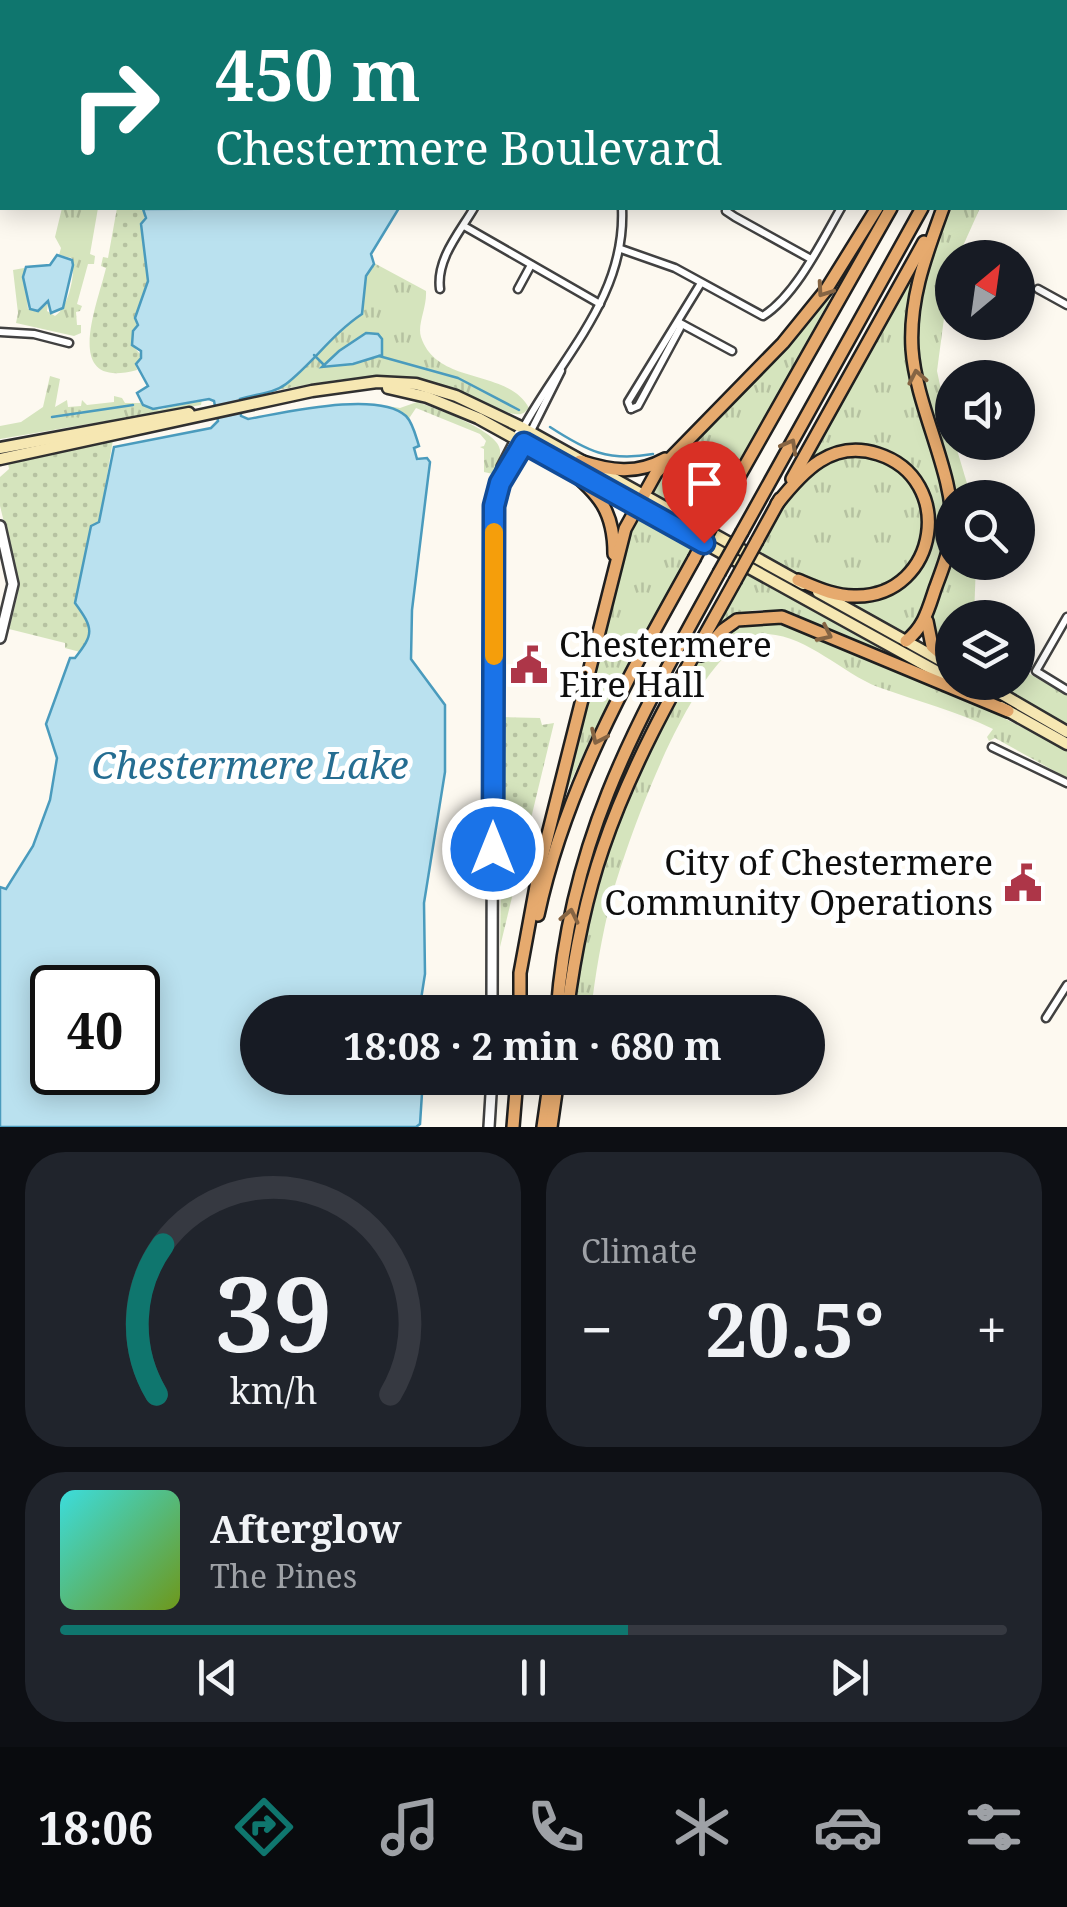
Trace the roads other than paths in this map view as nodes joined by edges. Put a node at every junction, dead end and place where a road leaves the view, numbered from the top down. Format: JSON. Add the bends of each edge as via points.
{"nodes":[{"id":1,"x":473,"y":210,"type":"edge"},
{"id":2,"x":622,"y":210,"type":"edge"},
{"id":3,"x":727,"y":210,"type":"edge"},
{"id":4,"x":841,"y":210,"type":"edge"},
{"id":5,"x":876,"y":210,"type":"edge"},
{"id":6,"x":890,"y":210,"type":"edge"},
{"id":7,"x":921,"y":210,"type":"edge"},
{"id":8,"x":942,"y":210,"type":"edge"},
{"id":9,"x":942,"y":210,"type":"edge"},
{"id":10,"x":464,"y":226,"type":"junction"},
{"id":11,"x":621,"y":249,"type":"junction"},
{"id":12,"x":810,"y":259,"type":"junction"},
{"id":13,"x":531,"y":265,"type":"junction"},
{"id":14,"x":701,"y":282,"type":"junction"},
{"id":15,"x":1038,"y":288,"type":"dead end"},
{"id":16,"x":440,"y":289,"type":"dead end"},
{"id":17,"x":518,"y":289,"type":"dead end"},
{"id":18,"x":600,"y":304,"type":"junction"},
{"id":19,"x":1067,"y":305,"type":"edge"},
{"id":20,"x":679,"y":322,"type":"junction"},
{"id":21,"x":0,"y":332,"type":"edge"},
{"id":22,"x":69,"y":344,"type":"dead end"},
{"id":23,"x":732,"y":352,"type":"dead end"},
{"id":24,"x":367,"y":385,"type":"junction"},
{"id":25,"x":210,"y":412,"type":"junction"},
{"id":26,"x":526,"y":430,"type":"junction"},
{"id":27,"x":520,"y":441,"type":"junction"},
{"id":28,"x":0,"y":448,"type":"edge"},
{"id":29,"x":677,"y":451,"type":"junction"},
{"id":30,"x":0,"y":459,"type":"edge"},
{"id":31,"x":580,"y":460,"type":"junction"},
{"id":32,"x":567,"y":468,"type":"junction"},
{"id":33,"x":640,"y":501,"type":"junction"},
{"id":34,"x":778,"y":504,"type":"junction"},
{"id":35,"x":0,"y":526,"type":"edge"},
{"id":36,"x":614,"y":573,"type":"junction"},
{"id":37,"x":770,"y":580,"type":"junction"},
{"id":38,"x":798,"y":580,"type":"junction"},
{"id":39,"x":929,"y":607,"type":"junction"},
{"id":40,"x":1067,"y":617,"type":"edge"},
{"id":41,"x":0,"y":638,"type":"edge"},
{"id":42,"x":906,"y":641,"type":"junction"},
{"id":43,"x":935,"y":648,"type":"edge"},
{"id":44,"x":935,"y":656,"type":"edge"},
{"id":45,"x":935,"y":671,"type":"edge"},
{"id":46,"x":1067,"y":690,"type":"edge"},
{"id":47,"x":988,"y":700,"type":"edge"},
{"id":48,"x":1012,"y":700,"type":"edge"},
{"id":49,"x":667,"y":704,"type":"junction"},
{"id":50,"x":1008,"y":711,"type":"junction"},
{"id":51,"x":1067,"y":732,"type":"edge"},
{"id":52,"x":1067,"y":744,"type":"edge"},
{"id":53,"x":992,"y":747,"type":"dead end"},
{"id":54,"x":1067,"y":784,"type":"edge"},
{"id":55,"x":1067,"y":985,"type":"edge"},
{"id":56,"x":492,"y":995,"type":"edge"},
{"id":57,"x":521,"y":995,"type":"edge"},
{"id":58,"x":524,"y":995,"type":"edge"},
{"id":59,"x":558,"y":995,"type":"edge"},
{"id":60,"x":570,"y":995,"type":"edge"},
{"id":61,"x":1046,"y":1018,"type":"dead end"},
{"id":62,"x":491,"y":1095,"type":"edge"},
{"id":63,"x":515,"y":1095,"type":"edge"},
{"id":64,"x":548,"y":1095,"type":"edge"},
{"id":65,"x":556,"y":1095,"type":"edge"},
{"id":66,"x":489,"y":1127,"type":"edge"},
{"id":67,"x":512,"y":1127,"type":"edge"},
{"id":68,"x":543,"y":1127,"type":"edge"},
{"id":69,"x":551,"y":1127,"type":"edge"}],
"edges":[{"from":1,"to":10,"type":"street"},
{"from":2,"to":11,"type":"street"},
{"from":3,"to":12,"type":"street"},
{"from":4,"to":12,"type":"street"},
{"from":5,"to":29,"type":"highway","one_way":true,"via":[[783,343]]},
{"from":6,"to":58,"type":"highway","one_way":true,"bridge":true,"via":[[585,764],[554,851]]},
{"from":59,"to":7,"type":"highway","one_way":true,"bridge":true,"via":[[578,877],[606,791],[644,709]]},
{"from":8,"to":34,"type":"highway"},
{"from":39,"to":9,"type":"highway","one_way":true,"via":[[949,548],[952,514],[916,378],[912,324],[916,285]]},
{"from":10,"to":13,"type":"street"},
{"from":10,"to":16,"type":"street","via":[[438,274]]},
{"from":11,"to":14,"type":"street"},
{"from":11,"to":18,"type":"street"},
{"from":12,"to":14,"type":"street","via":[[763,316]]},
{"from":13,"to":17,"type":"street"},
{"from":13,"to":18,"type":"street"},
{"from":14,"to":20,"type":"street"},
{"from":15,"to":19,"type":"street"},
{"from":18,"to":26,"type":"street"},
{"from":20,"to":20,"type":"street","via":[[628,402],[631,408],[638,406]]},
{"from":20,"to":23,"type":"street"},
{"from":21,"to":22,"type":"street"},
{"from":24,"to":25,"type":"main road"},
{"from":24,"to":26,"type":"main road","via":[[430,387]]},
{"from":24,"to":27,"type":"main road","via":[[428,397]]},
{"from":25,"to":28,"type":"main road"},
{"from":25,"to":30,"type":"main road"},
{"from":26,"to":27,"type":"street"},
{"from":26,"to":31,"type":"main road"},
{"from":27,"to":32,"type":"main road"},
{"from":27,"to":56,"type":"street","via":[[502,467],[494,506]]},
{"from":29,"to":31,"type":"highway","via":[[633,470]]},
{"from":29,"to":33,"type":"highway"},
{"from":31,"to":33,"type":"main road"},
{"from":32,"to":33,"type":"main road"},
{"from":32,"to":36,"type":"highway","via":[[592,489],[614,528]]},
{"from":33,"to":36,"type":"highway"},
{"from":33,"to":37,"type":"main road"},
{"from":33,"to":38,"type":"main road"},
{"from":34,"to":38,"type":"highway","via":[[815,462],[864,450],[907,470],[928,509],[921,558],[890,589],[848,596]]},
{"from":34,"to":49,"type":"highway","bridge":true},
{"from":35,"to":41,"type":"street","via":[[13,584]]},
{"from":36,"to":57,"type":"highway","via":[[539,870]]},
{"from":37,"to":42,"type":"main road","via":[[887,638]]},
{"from":37,"to":45,"type":"main road"},
{"from":38,"to":42,"type":"main road"},
{"from":39,"to":42,"type":"highway"},
{"from":39,"to":43,"type":"highway","via":[[928,638]]},
{"from":40,"to":46,"type":"street","via":[[1036,671]]},
{"from":42,"to":44,"type":"main road"},
{"from":47,"to":50,"type":"main road"},
{"from":48,"to":51,"type":"main road"},
{"from":49,"to":50,"type":"highway","one_way":true,"via":[[723,630],[736,620],[766,616],[799,622]]},
{"from":49,"to":60,"type":"highway","via":[[602,850]]},
{"from":50,"to":52,"type":"main road"},
{"from":53,"to":54,"type":"street"},
{"from":55,"to":61,"type":"street"},
{"from":62,"to":66,"type":"street"},
{"from":63,"to":67,"type":"highway"},
{"from":64,"to":68,"type":"highway"},
{"from":65,"to":69,"type":"highway"}]}
